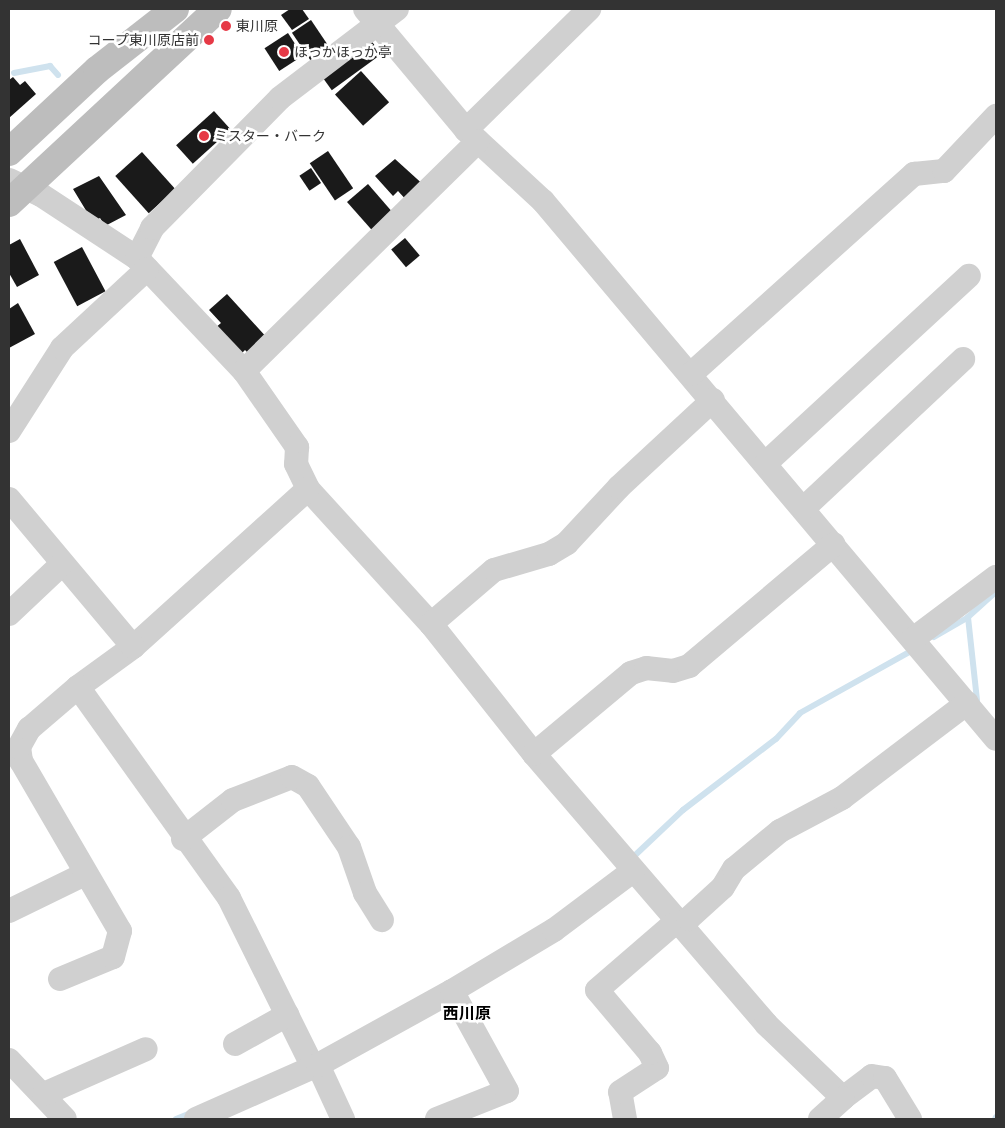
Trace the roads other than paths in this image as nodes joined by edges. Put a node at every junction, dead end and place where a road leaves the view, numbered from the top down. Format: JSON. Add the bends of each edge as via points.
{"nodes":[{"id":1,"x":174,"y":9,"type":"edge"},
{"id":2,"x":218,"y":9,"type":"edge"},
{"id":3,"x":397,"y":9,"type":"edge"},
{"id":4,"x":589,"y":9,"type":"edge"},
{"id":5,"x":371,"y":16,"type":"edge"},
{"id":6,"x":996,"y":116,"type":"edge"},
{"id":7,"x":472,"y":135,"type":"junction"},
{"id":8,"x":9,"y":152,"type":"edge"},
{"id":9,"x":14,"y":190,"type":"edge"},
{"id":10,"x":142,"y":263,"type":"junction"},
{"id":11,"x":969,"y":276,"type":"dead end"},
{"id":12,"x":963,"y":359,"type":"dead end"},
{"id":13,"x":244,"y":371,"type":"junction"},
{"id":14,"x":691,"y":374,"type":"junction"},
{"id":15,"x":713,"y":400,"type":"junction"},
{"id":16,"x":9,"y":431,"type":"edge"},
{"id":17,"x":766,"y":463,"type":"junction"},
{"id":18,"x":308,"y":490,"type":"junction"},
{"id":19,"x":9,"y":498,"type":"edge"},
{"id":20,"x":804,"y":508,"type":"junction"},
{"id":21,"x":834,"y":544,"type":"junction"},
{"id":22,"x":61,"y":565,"type":"junction"},
{"id":23,"x":996,"y":577,"type":"edge"},
{"id":24,"x":9,"y":614,"type":"edge"},
{"id":25,"x":431,"y":624,"type":"junction"},
{"id":26,"x":913,"y":639,"type":"junction"},
{"id":27,"x":133,"y":647,"type":"junction"},
{"id":28,"x":78,"y":686,"type":"junction"},
{"id":29,"x":966,"y":703,"type":"junction"},
{"id":30,"x":996,"y":738,"type":"edge"},
{"id":31,"x":534,"y":754,"type":"junction"},
{"id":32,"x":15,"y":764,"type":"edge"},
{"id":33,"x":184,"y":839,"type":"junction"},
{"id":34,"x":629,"y":866,"type":"junction"},
{"id":35,"x":85,"y":874,"type":"junction"},
{"id":36,"x":9,"y":911,"type":"edge"},
{"id":37,"x":382,"y":920,"type":"dead end"},
{"id":38,"x":679,"y":923,"type":"junction"},
{"id":39,"x":60,"y":979,"type":"dead end"},
{"id":40,"x":452,"y":991,"type":"junction"},
{"id":41,"x":287,"y":1015,"type":"junction"},
{"id":42,"x":235,"y":1044,"type":"dead end"},
{"id":43,"x":146,"y":1049,"type":"dead end"},
{"id":44,"x":9,"y":1060,"type":"edge"},
{"id":45,"x":315,"y":1066,"type":"junction"},
{"id":46,"x":44,"y":1094,"type":"junction"},
{"id":47,"x":843,"y":1098,"type":"junction"},
{"id":48,"x":220,"y":1114,"type":"edge"},
{"id":49,"x":65,"y":1119,"type":"edge"},
{"id":50,"x":196,"y":1119,"type":"edge"},
{"id":51,"x":343,"y":1119,"type":"edge"},
{"id":52,"x":437,"y":1119,"type":"edge"},
{"id":53,"x":625,"y":1119,"type":"edge"},
{"id":54,"x":820,"y":1119,"type":"edge"},
{"id":55,"x":910,"y":1119,"type":"edge"}],
"edges":[{"from":1,"to":8,"type":"street","via":[[97,70]]},
{"from":2,"to":9,"type":"street"},
{"from":3,"to":5,"type":"street"},
{"from":4,"to":7,"type":"street"},
{"from":5,"to":7,"type":"street"},
{"from":5,"to":10,"type":"street","via":[[280,98],[152,228]]},
{"from":6,"to":14,"type":"street","via":[[944,171],[914,174]]},
{"from":7,"to":13,"type":"street"},
{"from":7,"to":14,"type":"street","via":[[543,201]]},
{"from":9,"to":10,"type":"street"},
{"from":10,"to":13,"type":"street"},
{"from":10,"to":16,"type":"street","via":[[62,348]]},
{"from":11,"to":17,"type":"street"},
{"from":12,"to":20,"type":"street"},
{"from":13,"to":18,"type":"street","via":[[297,447],[296,464]]},
{"from":14,"to":15,"type":"street"},
{"from":15,"to":17,"type":"street"},
{"from":15,"to":25,"type":"street","via":[[619,487],[567,542],[549,554],[494,570]]},
{"from":17,"to":20,"type":"street"},
{"from":18,"to":25,"type":"street"},
{"from":18,"to":27,"type":"street"},
{"from":19,"to":22,"type":"street"},
{"from":20,"to":21,"type":"street"},
{"from":21,"to":26,"type":"street"},
{"from":21,"to":31,"type":"street","via":[[689,666],[673,671],[646,668],[631,674]]},
{"from":22,"to":24,"type":"street"},
{"from":22,"to":27,"type":"street"},
{"from":23,"to":26,"type":"street"},
{"from":25,"to":31,"type":"street"},
{"from":26,"to":29,"type":"street"},
{"from":27,"to":28,"type":"street"},
{"from":28,"to":32,"type":"street","via":[[29,729],[19,747]]},
{"from":28,"to":33,"type":"street"},
{"from":29,"to":30,"type":"street"},
{"from":29,"to":38,"type":"street","via":[[842,798],[780,831]]},
{"from":31,"to":34,"type":"street"},
{"from":32,"to":35,"type":"street"},
{"from":33,"to":37,"type":"street","via":[[232,800],[292,777],[308,786],[349,847],[365,893]]},
{"from":33,"to":41,"type":"street","via":[[229,898]]},
{"from":34,"to":38,"type":"street"},
{"from":34,"to":40,"type":"street","via":[[554,930]]},
{"from":35,"to":36,"type":"street"},
{"from":35,"to":39,"type":"street","via":[[120,931],[114,957]]},
{"from":38,"to":47,"type":"street","via":[[766,1024]]},
{"from":38,"to":53,"type":"street","via":[[597,990],[650,1053],[657,1068],[620,1092]]},
{"from":40,"to":45,"type":"street"},
{"from":40,"to":52,"type":"street","via":[[507,1091]]},
{"from":41,"to":42,"type":"street"},
{"from":41,"to":45,"type":"street"},
{"from":43,"to":46,"type":"street"},
{"from":44,"to":46,"type":"street"},
{"from":45,"to":48,"type":"street"},
{"from":45,"to":51,"type":"street"},
{"from":46,"to":49,"type":"street"},
{"from":47,"to":54,"type":"street"},
{"from":47,"to":55,"type":"street","via":[[872,1076],[885,1078]]},
{"from":48,"to":50,"type":"street"}]}
